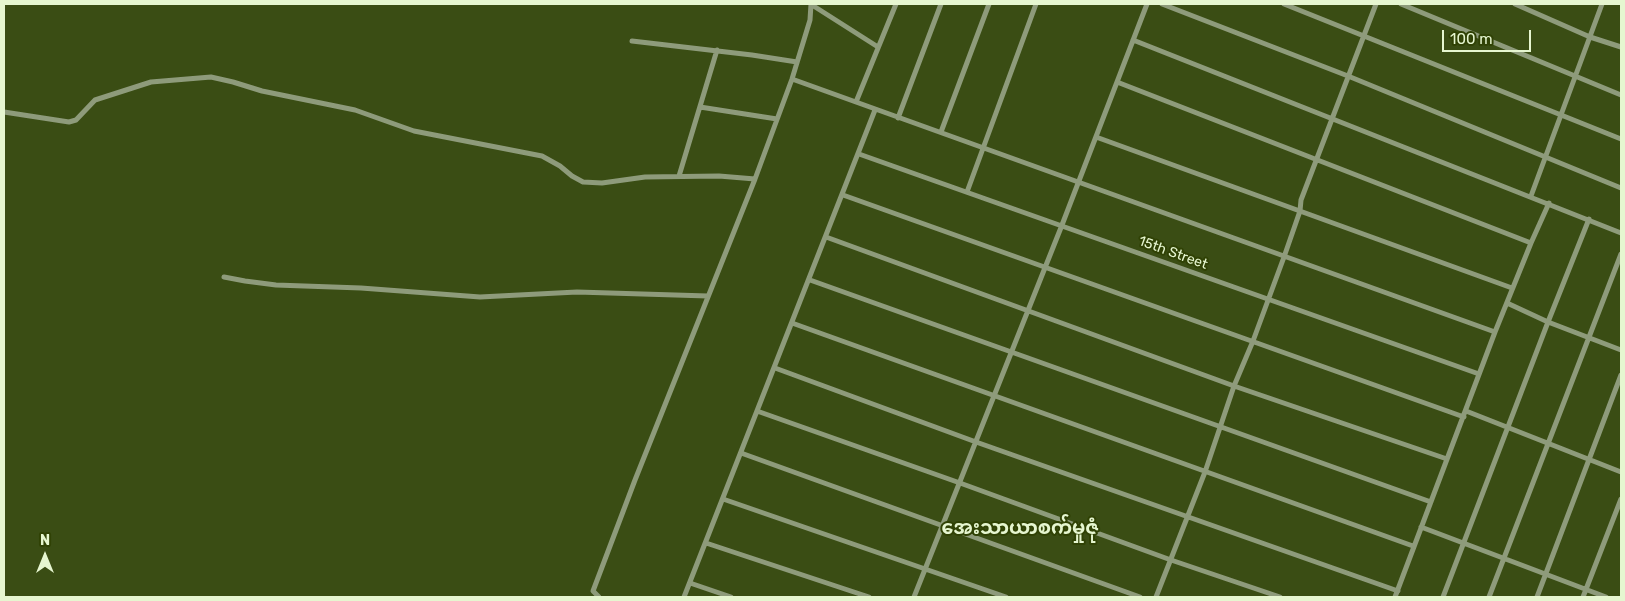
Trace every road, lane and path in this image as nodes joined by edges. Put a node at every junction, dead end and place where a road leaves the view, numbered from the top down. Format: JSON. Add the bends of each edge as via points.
{"nodes":[{"id":1,"x":812,"y":4,"type":"edge"},
{"id":2,"x":896,"y":4,"type":"edge"},
{"id":3,"x":941,"y":4,"type":"edge"},
{"id":4,"x":989,"y":4,"type":"edge"},
{"id":5,"x":1036,"y":4,"type":"edge"},
{"id":6,"x":1147,"y":4,"type":"edge"},
{"id":7,"x":1162,"y":4,"type":"edge"},
{"id":8,"x":1284,"y":4,"type":"edge"},
{"id":9,"x":1376,"y":4,"type":"edge"},
{"id":10,"x":1401,"y":4,"type":"edge"},
{"id":11,"x":1515,"y":4,"type":"edge"},
{"id":12,"x":1602,"y":4,"type":"edge"},
{"id":13,"x":1364,"y":36,"type":"junction"},
{"id":14,"x":1590,"y":37,"type":"junction"},
{"id":15,"x":632,"y":40,"type":"dead end"},
{"id":16,"x":1133,"y":40,"type":"junction"},
{"id":17,"x":878,"y":47,"type":"junction"},
{"id":18,"x":1621,"y":47,"type":"edge"},
{"id":19,"x":717,"y":50,"type":"junction"},
{"id":20,"x":797,"y":62,"type":"junction"},
{"id":21,"x":1348,"y":76,"type":"junction"},
{"id":22,"x":1575,"y":76,"type":"junction"},
{"id":23,"x":792,"y":79,"type":"junction"},
{"id":24,"x":1117,"y":82,"type":"junction"},
{"id":25,"x":1621,"y":94,"type":"edge"},
{"id":26,"x":856,"y":102,"type":"junction"},
{"id":27,"x":700,"y":107,"type":"junction"},
{"id":28,"x":876,"y":110,"type":"junction"},
{"id":29,"x":4,"y":112,"type":"edge"},
{"id":30,"x":1560,"y":114,"type":"junction"},
{"id":31,"x":898,"y":118,"type":"junction"},
{"id":32,"x":1332,"y":118,"type":"junction"},
{"id":33,"x":777,"y":119,"type":"junction"},
{"id":34,"x":940,"y":132,"type":"junction"},
{"id":35,"x":1096,"y":137,"type":"junction"},
{"id":36,"x":1621,"y":138,"type":"edge"},
{"id":37,"x":984,"y":148,"type":"junction"},
{"id":38,"x":859,"y":154,"type":"junction"},
{"id":39,"x":1545,"y":158,"type":"junction"},
{"id":40,"x":1317,"y":159,"type":"junction"},
{"id":41,"x":679,"y":176,"type":"junction"},
{"id":42,"x":755,"y":179,"type":"junction"},
{"id":43,"x":1079,"y":182,"type":"junction"},
{"id":44,"x":1621,"y":188,"type":"edge"},
{"id":45,"x":967,"y":192,"type":"junction"},
{"id":46,"x":843,"y":195,"type":"junction"},
{"id":47,"x":1531,"y":196,"type":"junction"},
{"id":48,"x":1550,"y":204,"type":"junction"},
{"id":49,"x":1300,"y":211,"type":"junction"},
{"id":50,"x":1589,"y":219,"type":"junction"},
{"id":51,"x":1062,"y":225,"type":"junction"},
{"id":52,"x":1621,"y":233,"type":"edge"},
{"id":53,"x":826,"y":237,"type":"junction"},
{"id":54,"x":1530,"y":242,"type":"junction"},
{"id":55,"x":1621,"y":254,"type":"edge"},
{"id":56,"x":1284,"y":257,"type":"junction"},
{"id":57,"x":1046,"y":267,"type":"junction"},
{"id":58,"x":224,"y":276,"type":"dead end"},
{"id":59,"x":810,"y":280,"type":"junction"},
{"id":60,"x":1512,"y":288,"type":"junction"},
{"id":61,"x":708,"y":296,"type":"junction"},
{"id":62,"x":1268,"y":299,"type":"junction"},
{"id":63,"x":1506,"y":303,"type":"junction"},
{"id":64,"x":1028,"y":310,"type":"junction"},
{"id":65,"x":1548,"y":322,"type":"junction"},
{"id":66,"x":792,"y":323,"type":"junction"},
{"id":67,"x":1495,"y":332,"type":"junction"},
{"id":68,"x":1589,"y":338,"type":"junction"},
{"id":69,"x":1253,"y":341,"type":"junction"},
{"id":70,"x":1621,"y":350,"type":"edge"},
{"id":71,"x":1012,"y":353,"type":"junction"},
{"id":72,"x":775,"y":368,"type":"junction"},
{"id":73,"x":1479,"y":374,"type":"junction"},
{"id":74,"x":1621,"y":376,"type":"edge"},
{"id":75,"x":1234,"y":386,"type":"junction"},
{"id":76,"x":994,"y":396,"type":"junction"},
{"id":77,"x":758,"y":411,"type":"junction"},
{"id":78,"x":1465,"y":414,"type":"junction"},
{"id":79,"x":1221,"y":427,"type":"junction"},
{"id":80,"x":1509,"y":428,"type":"junction"},
{"id":81,"x":976,"y":442,"type":"junction"},
{"id":82,"x":1549,"y":444,"type":"junction"},
{"id":83,"x":741,"y":453,"type":"junction"},
{"id":84,"x":1588,"y":459,"type":"junction"},
{"id":85,"x":1447,"y":460,"type":"junction"},
{"id":86,"x":1205,"y":472,"type":"junction"},
{"id":87,"x":1621,"y":472,"type":"edge"},
{"id":88,"x":960,"y":483,"type":"junction"},
{"id":89,"x":723,"y":499,"type":"junction"},
{"id":90,"x":1621,"y":499,"type":"edge"},
{"id":91,"x":1431,"y":502,"type":"junction"},
{"id":92,"x":1187,"y":517,"type":"junction"},
{"id":93,"x":943,"y":526,"type":"junction"},
{"id":94,"x":1421,"y":527,"type":"junction"},
{"id":95,"x":706,"y":543,"type":"junction"},
{"id":96,"x":1464,"y":543,"type":"junction"},
{"id":97,"x":1413,"y":546,"type":"junction"},
{"id":98,"x":1504,"y":558,"type":"junction"},
{"id":99,"x":1171,"y":560,"type":"junction"},
{"id":100,"x":926,"y":568,"type":"junction"},
{"id":101,"x":1546,"y":574,"type":"junction"},
{"id":102,"x":690,"y":583,"type":"junction"},
{"id":103,"x":1586,"y":590,"type":"junction"},
{"id":104,"x":1398,"y":591,"type":"junction"},
{"id":105,"x":599,"y":597,"type":"edge"},
{"id":106,"x":684,"y":597,"type":"edge"},
{"id":107,"x":731,"y":597,"type":"edge"},
{"id":108,"x":869,"y":597,"type":"edge"},
{"id":109,"x":914,"y":597,"type":"edge"},
{"id":110,"x":1006,"y":597,"type":"edge"},
{"id":111,"x":1140,"y":597,"type":"edge"},
{"id":112,"x":1156,"y":597,"type":"edge"},
{"id":113,"x":1280,"y":597,"type":"edge"},
{"id":114,"x":1395,"y":597,"type":"edge"},
{"id":115,"x":1443,"y":597,"type":"edge"},
{"id":116,"x":1489,"y":597,"type":"edge"},
{"id":117,"x":1537,"y":597,"type":"edge"},
{"id":118,"x":1583,"y":597,"type":"edge"},
{"id":119,"x":1606,"y":597,"type":"edge"}],
"edges":[{"from":1,"to":17,"type":"street"},
{"from":1,"to":20,"type":"street"},
{"from":2,"to":17,"type":"street"},
{"from":3,"to":31,"type":"street"},
{"from":4,"to":34,"type":"street"},
{"from":5,"to":37,"type":"street"},
{"from":6,"to":16,"type":"street"},
{"from":7,"to":21,"type":"street"},
{"from":8,"to":13,"type":"street"},
{"from":9,"to":13,"type":"street"},
{"from":10,"to":22,"type":"street"},
{"from":11,"to":14,"type":"street"},
{"from":12,"to":14,"type":"street"},
{"from":13,"to":21,"type":"street"},
{"from":13,"to":30,"type":"street"},
{"from":14,"to":18,"type":"street"},
{"from":14,"to":22,"type":"street"},
{"from":15,"to":19,"type":"street"},
{"from":16,"to":24,"type":"street"},
{"from":16,"to":32,"type":"street"},
{"from":17,"to":26,"type":"street"},
{"from":19,"to":20,"type":"street"},
{"from":19,"to":27,"type":"street"},
{"from":20,"to":23,"type":"street"},
{"from":21,"to":32,"type":"street"},
{"from":21,"to":39,"type":"street"},
{"from":22,"to":25,"type":"street"},
{"from":22,"to":30,"type":"street"},
{"from":23,"to":26,"type":"street"},
{"from":23,"to":33,"type":"street"},
{"from":24,"to":35,"type":"street"},
{"from":24,"to":40,"type":"street"},
{"from":26,"to":28,"type":"street"},
{"from":27,"to":33,"type":"street"},
{"from":27,"to":41,"type":"street"},
{"from":28,"to":31,"type":"street"},
{"from":28,"to":38,"type":"street"},
{"from":29,"to":41,"type":"street","via":[[69,122],[76,120],[95,100],[152,82],[211,77],[262,92],[355,110],[414,131],[542,156],[583,182]]},
{"from":30,"to":36,"type":"street"},
{"from":30,"to":39,"type":"street"},
{"from":31,"to":34,"type":"street"},
{"from":32,"to":40,"type":"street"},
{"from":32,"to":47,"type":"street"},
{"from":33,"to":42,"type":"street"},
{"from":34,"to":37,"type":"street"},
{"from":35,"to":43,"type":"street"},
{"from":35,"to":49,"type":"street"},
{"from":37,"to":43,"type":"street"},
{"from":37,"to":45,"type":"street"},
{"from":38,"to":45,"type":"street","name":"15th Street"},
{"from":38,"to":46,"type":"street"},
{"from":39,"to":44,"type":"street"},
{"from":39,"to":47,"type":"street"},
{"from":40,"to":49,"type":"street","via":[[1300,200]]},
{"from":40,"to":54,"type":"street"},
{"from":41,"to":42,"type":"street"},
{"from":42,"to":61,"type":"street"},
{"from":43,"to":51,"type":"street"},
{"from":43,"to":56,"type":"street"},
{"from":45,"to":51,"type":"street","name":"15th Street"},
{"from":46,"to":53,"type":"street"},
{"from":46,"to":57,"type":"street"},
{"from":47,"to":48,"type":"street"},
{"from":48,"to":50,"type":"street"},
{"from":48,"to":54,"type":"street"},
{"from":49,"to":56,"type":"street"},
{"from":49,"to":60,"type":"street"},
{"from":50,"to":52,"type":"street"},
{"from":50,"to":65,"type":"street"},
{"from":51,"to":57,"type":"street"},
{"from":51,"to":62,"type":"street","name":"15th Street"},
{"from":53,"to":59,"type":"street"},
{"from":53,"to":64,"type":"street"},
{"from":54,"to":60,"type":"street"},
{"from":55,"to":68,"type":"street"},
{"from":56,"to":62,"type":"street"},
{"from":56,"to":67,"type":"street"},
{"from":57,"to":64,"type":"street"},
{"from":57,"to":69,"type":"street"},
{"from":58,"to":61,"type":"street","via":[[276,285],[480,297],[577,292]]},
{"from":59,"to":66,"type":"street"},
{"from":59,"to":71,"type":"street"},
{"from":60,"to":63,"type":"street"},
{"from":61,"to":105,"type":"street","via":[[593,591]]},
{"from":62,"to":69,"type":"street"},
{"from":62,"to":73,"type":"street","name":"15th Street"},
{"from":63,"to":65,"type":"street"},
{"from":63,"to":67,"type":"street"},
{"from":64,"to":71,"type":"street"},
{"from":64,"to":75,"type":"street"},
{"from":65,"to":68,"type":"street"},
{"from":65,"to":80,"type":"street"},
{"from":66,"to":72,"type":"street"},
{"from":66,"to":76,"type":"street"},
{"from":67,"to":73,"type":"street"},
{"from":68,"to":70,"type":"street"},
{"from":68,"to":82,"type":"street"},
{"from":69,"to":75,"type":"street"},
{"from":69,"to":78,"type":"street"},
{"from":71,"to":76,"type":"street"},
{"from":71,"to":79,"type":"street"},
{"from":72,"to":77,"type":"street"},
{"from":72,"to":81,"type":"street"},
{"from":73,"to":78,"type":"street"},
{"from":74,"to":84,"type":"street"},
{"from":75,"to":79,"type":"street"},
{"from":75,"to":85,"type":"street"},
{"from":76,"to":81,"type":"street"},
{"from":76,"to":86,"type":"street"},
{"from":77,"to":83,"type":"street"},
{"from":77,"to":88,"type":"street"},
{"from":78,"to":80,"type":"street"},
{"from":78,"to":85,"type":"street"},
{"from":79,"to":86,"type":"street"},
{"from":79,"to":91,"type":"street"},
{"from":80,"to":82,"type":"street"},
{"from":80,"to":96,"type":"street"},
{"from":81,"to":88,"type":"street"},
{"from":81,"to":92,"type":"street"},
{"from":82,"to":84,"type":"street"},
{"from":82,"to":98,"type":"street"},
{"from":83,"to":89,"type":"street"},
{"from":83,"to":93,"type":"street"},
{"from":84,"to":87,"type":"street"},
{"from":84,"to":101,"type":"street"},
{"from":85,"to":91,"type":"street"},
{"from":86,"to":92,"type":"street"},
{"from":86,"to":97,"type":"street"},
{"from":88,"to":93,"type":"street"},
{"from":88,"to":99,"type":"street"},
{"from":89,"to":95,"type":"street"},
{"from":89,"to":100,"type":"street"},
{"from":90,"to":103,"type":"street"},
{"from":91,"to":94,"type":"street"},
{"from":92,"to":99,"type":"street"},
{"from":92,"to":104,"type":"street"},
{"from":93,"to":100,"type":"street"},
{"from":93,"to":111,"type":"street"},
{"from":94,"to":96,"type":"street"},
{"from":94,"to":97,"type":"street"},
{"from":95,"to":102,"type":"street"},
{"from":95,"to":108,"type":"street"},
{"from":96,"to":98,"type":"street"},
{"from":96,"to":115,"type":"street"},
{"from":97,"to":104,"type":"street"},
{"from":98,"to":101,"type":"street"},
{"from":98,"to":116,"type":"street"},
{"from":99,"to":112,"type":"street"},
{"from":99,"to":113,"type":"street"},
{"from":100,"to":109,"type":"street"},
{"from":100,"to":110,"type":"street"},
{"from":101,"to":103,"type":"street"},
{"from":101,"to":117,"type":"street"},
{"from":102,"to":106,"type":"street"},
{"from":102,"to":107,"type":"street"},
{"from":103,"to":118,"type":"street"},
{"from":103,"to":119,"type":"street"},
{"from":104,"to":114,"type":"street"}]}
